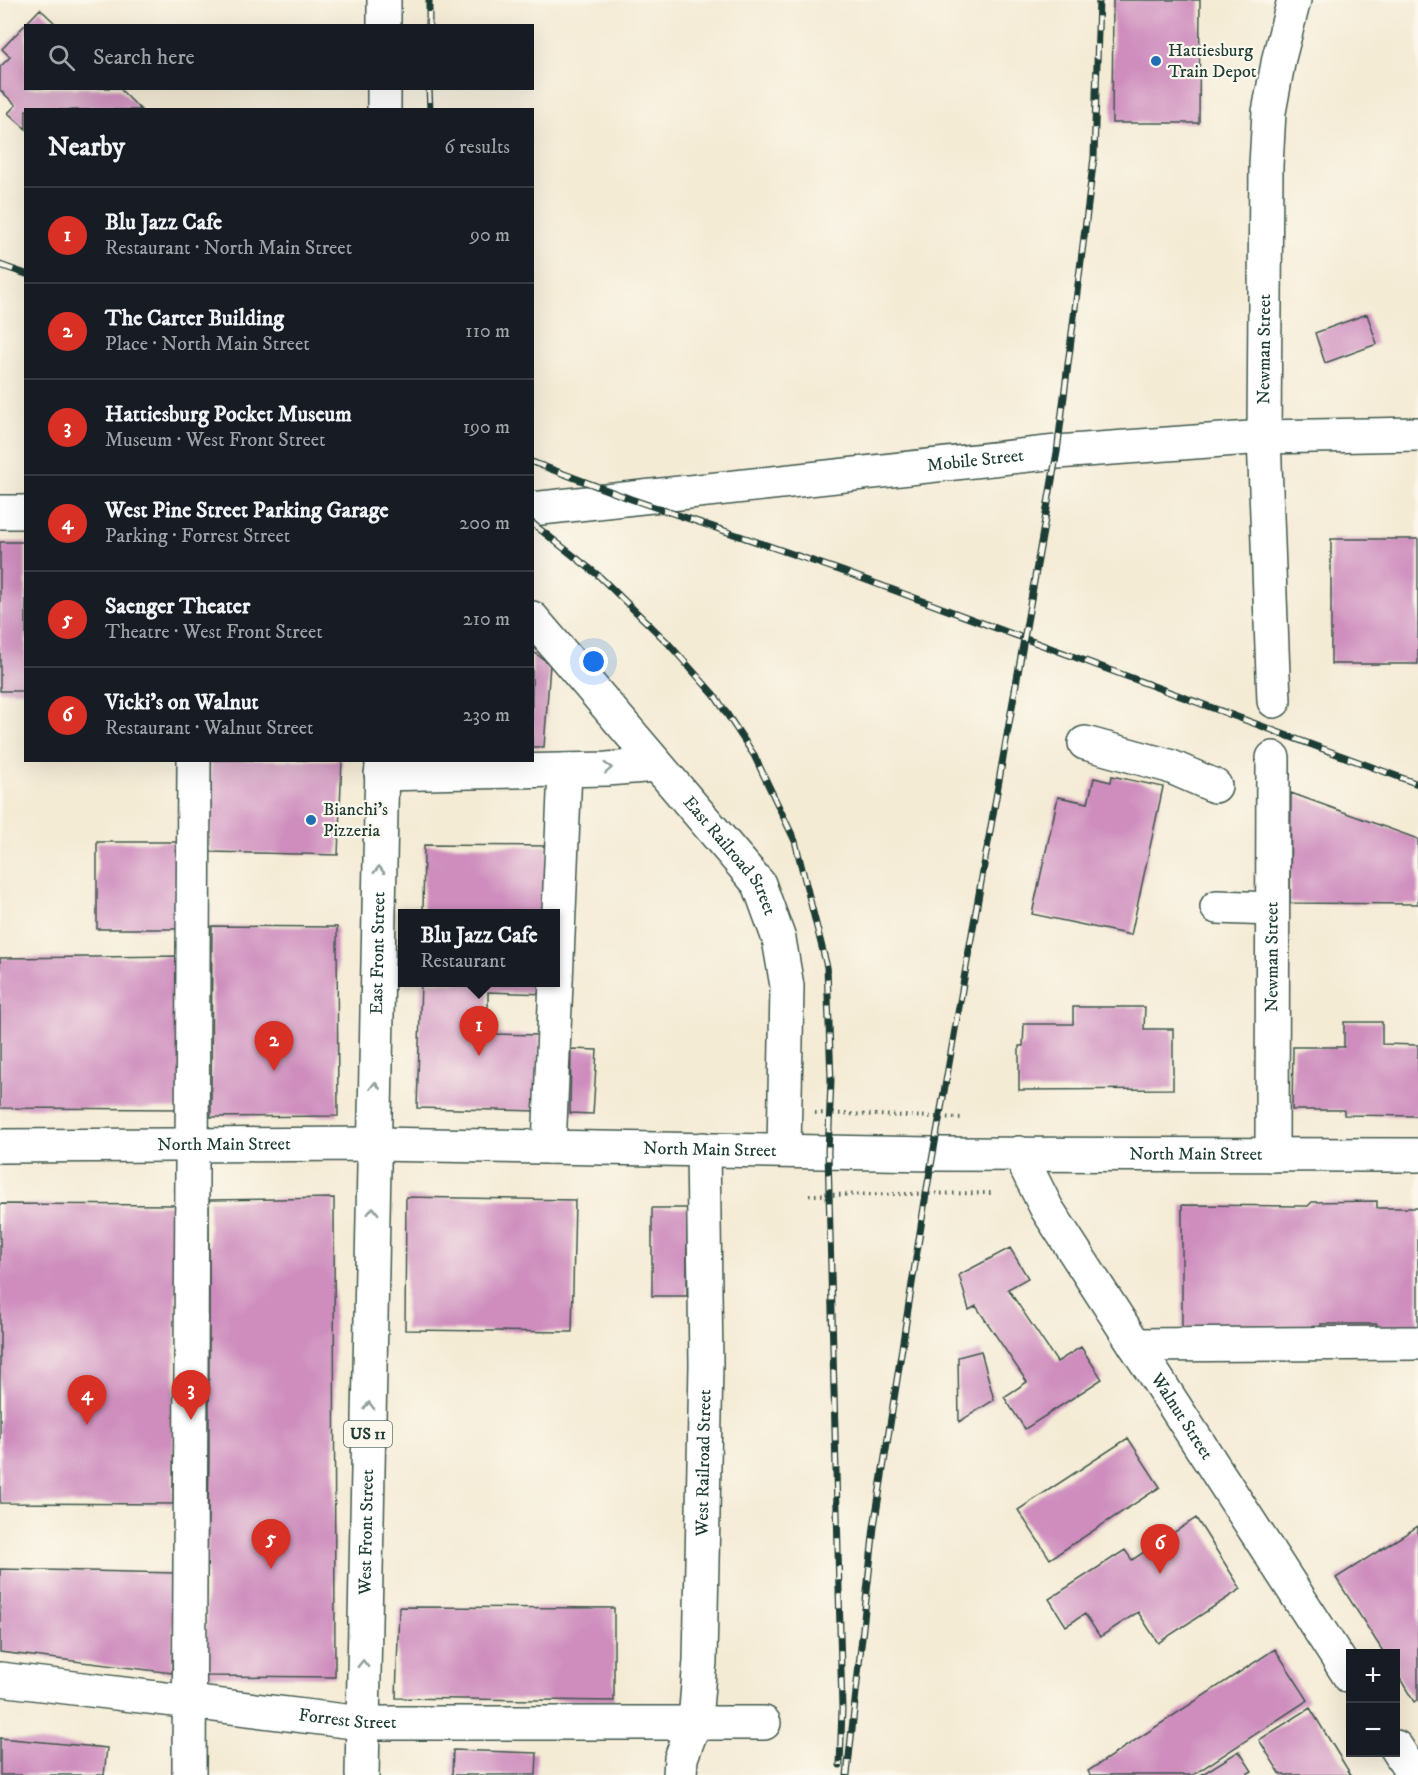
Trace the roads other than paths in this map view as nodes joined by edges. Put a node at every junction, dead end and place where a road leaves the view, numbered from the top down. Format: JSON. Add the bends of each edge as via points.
{"nodes":[{"id":1,"x":384,"y":0,"type":"edge"},
{"id":2,"x":1294,"y":0,"type":"edge"},
{"id":3,"x":384,"y":24,"type":"edge"},
{"id":4,"x":384,"y":90,"type":"edge"},
{"id":5,"x":384,"y":108,"type":"edge"},
{"id":6,"x":1418,"y":434,"type":"edge"},
{"id":7,"x":1264,"y":436,"type":"junction"},
{"id":8,"x":534,"y":509,"type":"edge"},
{"id":9,"x":0,"y":512,"type":"edge"},
{"id":10,"x":24,"y":512,"type":"edge"},
{"id":11,"x":534,"y":620,"type":"edge"},
{"id":12,"x":1274,"y":701,"type":"dead end"},
{"id":13,"x":1085,"y":743,"type":"dead end"},
{"id":14,"x":1272,"y":758,"type":"dead end"},
{"id":15,"x":194,"y":762,"type":"edge"},
{"id":16,"x":657,"y":765,"type":"junction"},
{"id":17,"x":381,"y":767,"type":"edge"},
{"id":18,"x":565,"y":770,"type":"junction"},
{"id":19,"x":1215,"y":786,"type":"dead end"},
{"id":20,"x":1216,"y":907,"type":"dead end"},
{"id":21,"x":559,"y":909,"type":"edge"},
{"id":22,"x":1272,"y":909,"type":"junction"},
{"id":23,"x":556,"y":987,"type":"edge"},
{"id":24,"x":192,"y":1144,"type":"junction"},
{"id":25,"x":374,"y":1144,"type":"junction"},
{"id":26,"x":0,"y":1146,"type":"edge"},
{"id":27,"x":549,"y":1147,"type":"junction"},
{"id":28,"x":704,"y":1149,"type":"junction"},
{"id":29,"x":784,"y":1150,"type":"junction"},
{"id":30,"x":1019,"y":1153,"type":"junction"},
{"id":31,"x":1272,"y":1155,"type":"junction"},
{"id":32,"x":1418,"y":1155,"type":"edge"},
{"id":33,"x":1418,"y":1343,"type":"edge"},
{"id":34,"x":1135,"y":1345,"type":"junction"},
{"id":35,"x":1346,"y":1671,"type":"edge"},
{"id":36,"x":0,"y":1679,"type":"edge"},
{"id":37,"x":189,"y":1702,"type":"junction"},
{"id":38,"x":695,"y":1721,"type":"junction"},
{"id":39,"x":362,"y":1723,"type":"junction"},
{"id":40,"x":764,"y":1723,"type":"dead end"},
{"id":41,"x":1400,"y":1754,"type":"edge"},
{"id":42,"x":189,"y":1775,"type":"edge"},
{"id":43,"x":362,"y":1775,"type":"edge"},
{"id":44,"x":681,"y":1775,"type":"edge"},
{"id":45,"x":1414,"y":1775,"type":"edge"}],
"edges":[{"from":1,"to":3,"type":"street"},
{"from":2,"to":7,"type":"street","name":"Newman Street","via":[[1269,112]]},
{"from":4,"to":5,"type":"street"},
{"from":6,"to":7,"type":"street","name":"Mobile Street"},
{"from":7,"to":8,"type":"street","name":"Mobile Street","via":[[1022,455]]},
{"from":7,"to":12,"type":"street","name":"Newman Street"},
{"from":9,"to":10,"type":"street"},
{"from":11,"to":16,"type":"street","name":"East Railroad Street"},
{"from":13,"to":19,"type":"street","via":[[1169,766]]},
{"from":14,"to":22,"type":"street","name":"Newman Street"},
{"from":15,"to":24,"type":"street"},
{"from":18,"to":16,"type":"street","one_way":true},
{"from":16,"to":29,"type":"street","name":"East Railroad Street","via":[[752,872],[771,910],[788,986]]},
{"from":17,"to":18,"type":"street"},
{"from":25,"to":17,"type":"street","name":"East Front Street","number":"US 11","one_way":true},
{"from":18,"to":21,"type":"street"},
{"from":20,"to":22,"type":"street"},
{"from":22,"to":31,"type":"street","name":"Newman Street"},
{"from":23,"to":27,"type":"street"},
{"from":24,"to":25,"type":"street","name":"North Main Street"},
{"from":24,"to":26,"type":"street","name":"North Main Street"},
{"from":24,"to":37,"type":"street"},
{"from":25,"to":27,"type":"street","name":"North Main Street"},
{"from":39,"to":25,"type":"street","name":"West Front Street","number":"US 11","one_way":true},
{"from":27,"to":28,"type":"street","name":"North Main Street"},
{"from":28,"to":29,"type":"street","name":"North Main Street"},
{"from":28,"to":38,"type":"street","name":"West Railroad Street","via":[[706,1364],[700,1660]]},
{"from":29,"to":30,"type":"street","name":"North Main Street"},
{"from":30,"to":31,"type":"street","name":"North Main Street"},
{"from":30,"to":34,"type":"street","name":"Walnut Street","via":[[1047,1209]]},
{"from":31,"to":32,"type":"street","name":"North Main Street"},
{"from":33,"to":34,"type":"street"},
{"from":34,"to":35,"type":"street","name":"Walnut Street"},
{"from":36,"to":37,"type":"street","name":"Forrest Street"},
{"from":37,"to":39,"type":"street","name":"Forrest Street"},
{"from":37,"to":42,"type":"street"},
{"from":38,"to":39,"type":"street","name":"Forrest Street"},
{"from":38,"to":40,"type":"street","name":"Forrest Street"},
{"from":38,"to":44,"type":"street","name":"West Railroad Street","via":[[681,1758]]},
{"from":39,"to":43,"type":"street","name":"West Front Street","number":"US 11"},
{"from":41,"to":45,"type":"street"}]}
